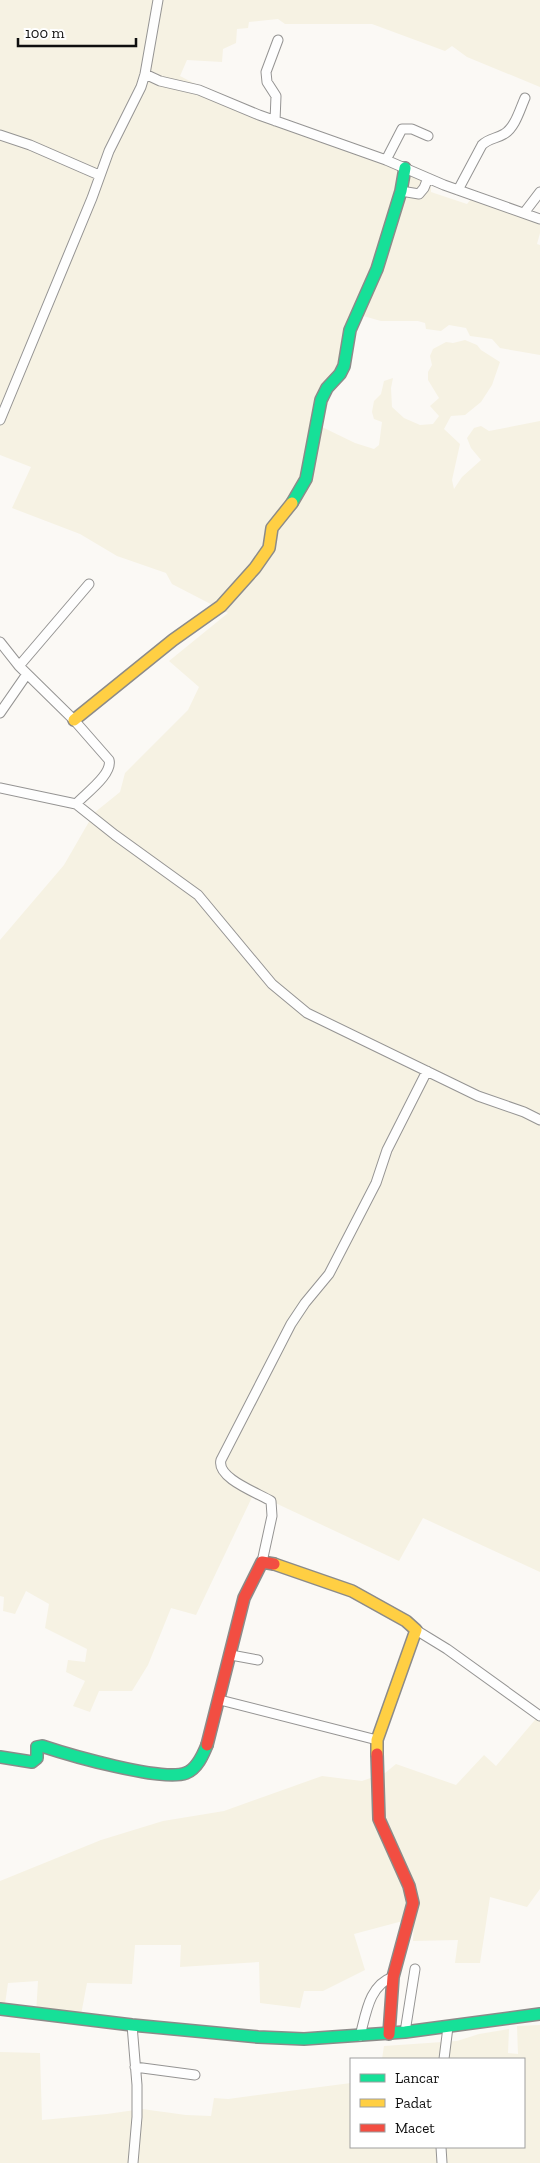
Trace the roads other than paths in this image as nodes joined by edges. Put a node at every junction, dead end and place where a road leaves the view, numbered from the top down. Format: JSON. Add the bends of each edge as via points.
{"nodes":[{"id":1,"x":158,"y":0,"type":"edge"},
{"id":2,"x":278,"y":40,"type":"dead end"},
{"id":3,"x":145,"y":74,"type":"junction"},
{"id":4,"x":525,"y":98,"type":"dead end"},
{"id":5,"x":275,"y":121,"type":"junction"},
{"id":6,"x":0,"y":135,"type":"edge"},
{"id":7,"x":428,"y":136,"type":"dead end"},
{"id":8,"x":386,"y":160,"type":"junction"},
{"id":9,"x":405,"y":168,"type":"junction"},
{"id":10,"x":99,"y":175,"type":"junction"},
{"id":11,"x":428,"y":178,"type":"junction"},
{"id":12,"x":458,"y":190,"type":"junction"},
{"id":13,"x":401,"y":191,"type":"junction"},
{"id":14,"x":540,"y":192,"type":"edge"},
{"id":15,"x":524,"y":213,"type":"junction"},
{"id":16,"x":540,"y":219,"type":"edge"},
{"id":17,"x":0,"y":420,"type":"edge"},
{"id":18,"x":89,"y":584,"type":"dead end"},
{"id":19,"x":0,"y":642,"type":"edge"},
{"id":20,"x":19,"y":666,"type":"junction"},
{"id":21,"x":27,"y":674,"type":"junction"},
{"id":22,"x":0,"y":713,"type":"edge"},
{"id":23,"x":74,"y":720,"type":"junction"},
{"id":24,"x":0,"y":788,"type":"edge"},
{"id":25,"x":76,"y":804,"type":"junction"},
{"id":26,"x":427,"y":1071,"type":"junction"},
{"id":27,"x":540,"y":1120,"type":"edge"},
{"id":28,"x":262,"y":1562,"type":"junction"},
{"id":29,"x":416,"y":1630,"type":"junction"},
{"id":30,"x":232,"y":1655,"type":"junction"},
{"id":31,"x":258,"y":1660,"type":"dead end"},
{"id":32,"x":220,"y":1700,"type":"junction"},
{"id":33,"x":540,"y":1716,"type":"edge"},
{"id":34,"x":377,"y":1740,"type":"junction"},
{"id":35,"x":0,"y":1757,"type":"edge"},
{"id":36,"x":415,"y":1969,"type":"dead end"},
{"id":37,"x":392,"y":1977,"type":"junction"},
{"id":38,"x":0,"y":2009,"type":"edge"},
{"id":39,"x":540,"y":2014,"type":"edge"},
{"id":40,"x":132,"y":2025,"type":"junction"},
{"id":41,"x":448,"y":2027,"type":"junction"},
{"id":42,"x":405,"y":2032,"type":"junction"},
{"id":43,"x":389,"y":2034,"type":"junction"},
{"id":44,"x":360,"y":2036,"type":"junction"},
{"id":45,"x":444,"y":2058,"type":"edge"},
{"id":46,"x":135,"y":2067,"type":"junction"},
{"id":47,"x":196,"y":2075,"type":"dead end"},
{"id":48,"x":441,"y":2148,"type":"edge"},
{"id":49,"x":132,"y":2163,"type":"edge"},
{"id":50,"x":442,"y":2163,"type":"edge"}],
"edges":[{"from":1,"to":3,"type":"street"},
{"from":2,"to":5,"type":"street","via":[[266,72],[267,82],[276,96]]},
{"from":3,"to":5,"type":"street","via":[[199,90]]},
{"from":3,"to":10,"type":"street"},
{"from":4,"to":12,"type":"street","via":[[509,130],[482,145]]},
{"from":5,"to":8,"type":"street"},
{"from":6,"to":10,"type":"street"},
{"from":7,"to":8,"type":"street","via":[[412,129],[402,129]]},
{"from":8,"to":9,"type":"street"},
{"from":9,"to":11,"type":"street"},
{"from":9,"to":13,"type":"street"},
{"from":10,"to":17,"type":"street"},
{"from":11,"to":12,"type":"street"},
{"from":11,"to":13,"type":"street","via":[[419,194]]},
{"from":12,"to":15,"type":"street"},
{"from":13,"to":23,"type":"street","via":[[377,270],[350,330],[344,366],[321,400],[306,479],[272,528],[269,548],[246,580],[221,606],[173,640]]},
{"from":14,"to":15,"type":"street"},
{"from":15,"to":16,"type":"street"},
{"from":18,"to":20,"type":"street"},
{"from":19,"to":20,"type":"street"},
{"from":20,"to":21,"type":"street"},
{"from":21,"to":22,"type":"street"},
{"from":21,"to":23,"type":"street"},
{"from":23,"to":25,"type":"street","via":[[110,765],[108,772]]},
{"from":24,"to":25,"type":"street"},
{"from":25,"to":26,"type":"street","via":[[198,895],[272,984],[298,1006],[322,1021]]},
{"from":26,"to":27,"type":"street","via":[[478,1096]]},
{"from":26,"to":28,"type":"street","via":[[386,1150],[376,1183],[329,1274],[291,1324],[220,1460],[223,1473],[271,1501],[272,1516]]},
{"from":28,"to":29,"type":"street","via":[[352,1591]]},
{"from":28,"to":30,"type":"street","via":[[244,1598]]},
{"from":29,"to":33,"type":"street"},
{"from":29,"to":34,"type":"street"},
{"from":30,"to":31,"type":"street"},
{"from":30,"to":32,"type":"street"},
{"from":32,"to":34,"type":"street"},
{"from":32,"to":35,"type":"street","via":[[203,1754],[191,1770],[183,1774],[162,1774],[84,1759],[42,1746],[37,1748],[37,1758],[32,1762]]},
{"from":34,"to":37,"type":"street","via":[[379,1820],[414,1903]]},
{"from":36,"to":42,"type":"street"},
{"from":37,"to":43,"type":"street"},
{"from":37,"to":44,"type":"street","via":[[375,1988]]},
{"from":38,"to":40,"type":"street"},
{"from":39,"to":41,"type":"street"},
{"from":40,"to":44,"type":"street","via":[[274,2038]]},
{"from":40,"to":46,"type":"street"},
{"from":41,"to":42,"type":"street"},
{"from":41,"to":45,"type":"street"},
{"from":42,"to":43,"type":"street"},
{"from":43,"to":44,"type":"street"},
{"from":46,"to":47,"type":"street"},
{"from":46,"to":49,"type":"street","via":[[137,2117]]},
{"from":48,"to":50,"type":"street"}]}
